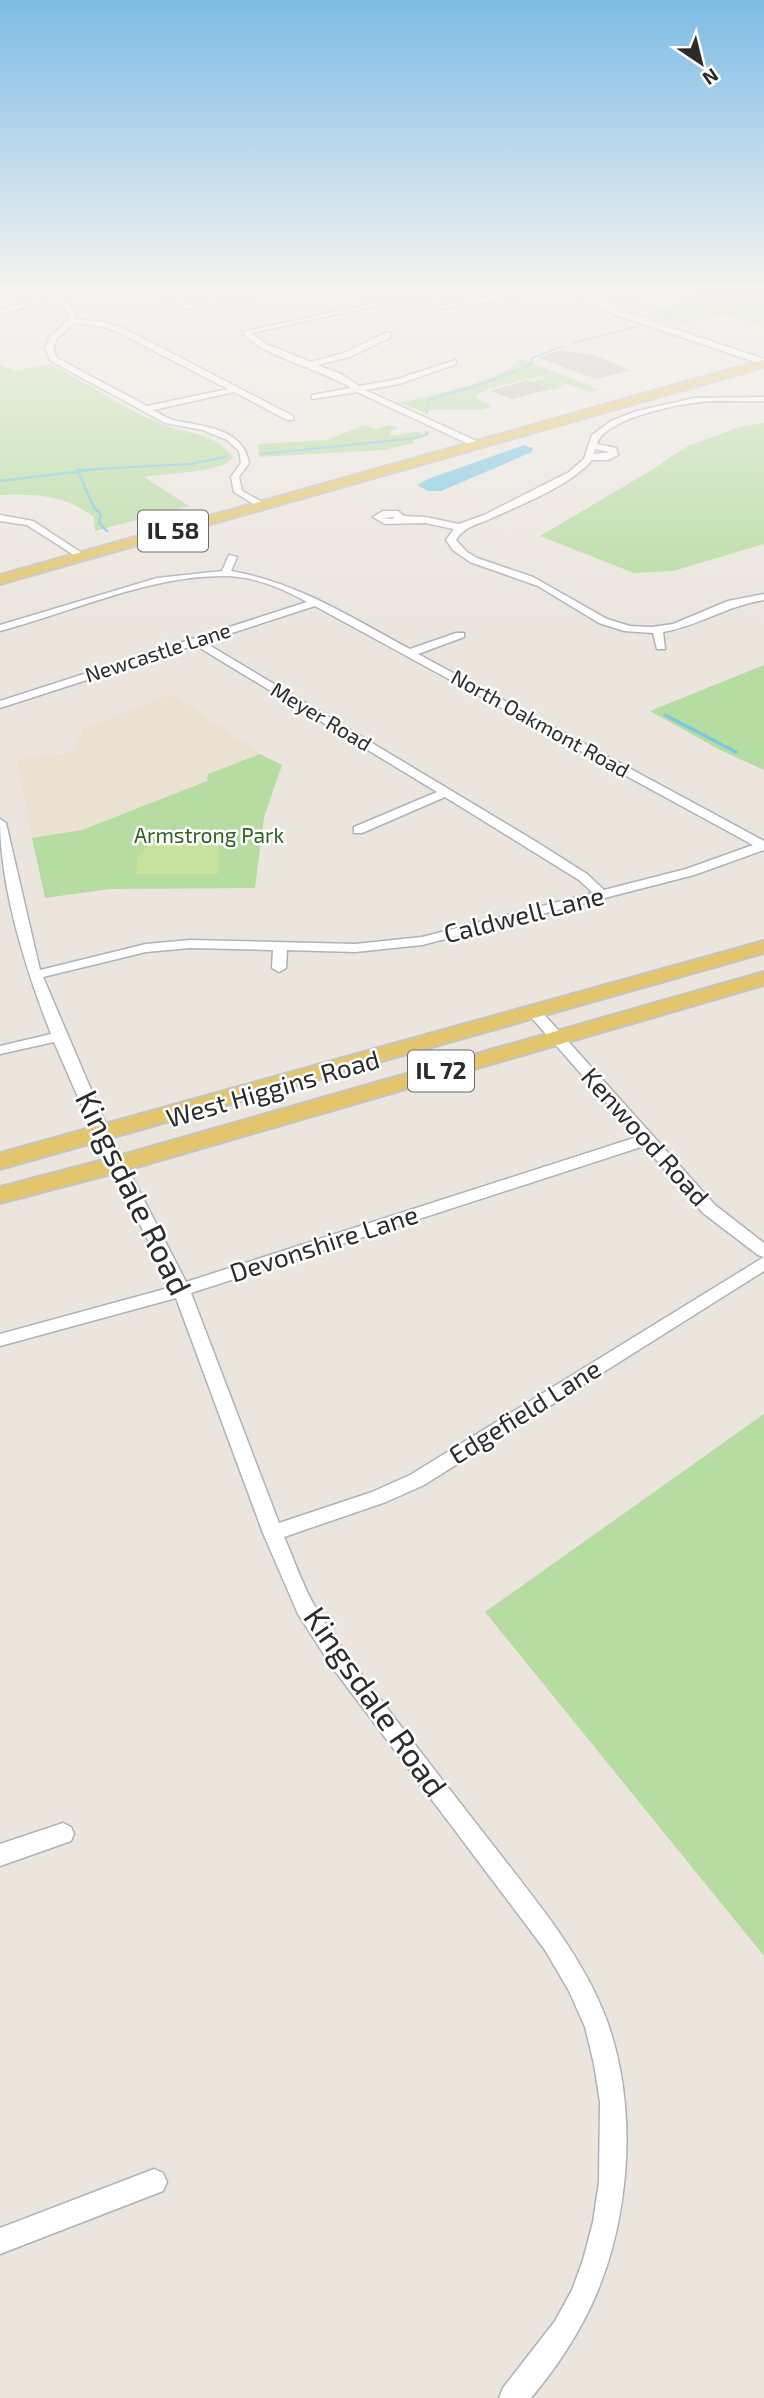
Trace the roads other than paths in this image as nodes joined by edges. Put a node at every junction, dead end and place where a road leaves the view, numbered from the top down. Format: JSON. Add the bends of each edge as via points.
{"nodes":[{"id":1,"x":132,"y":402,"type":"edge"},
{"id":2,"x":178,"y":402,"type":"edge"},
{"id":3,"x":258,"y":402,"type":"edge"},
{"id":4,"x":384,"y":402,"type":"edge"},
{"id":5,"x":590,"y":402,"type":"edge"},
{"id":6,"x":626,"y":402,"type":"edge"},
{"id":7,"x":689,"y":402,"type":"edge"},
{"id":8,"x":145,"y":409,"type":"junction"},
{"id":9,"x":290,"y":418,"type":"dead end"},
{"id":10,"x":462,"y":438,"type":"junction"},
{"id":11,"x":478,"y":445,"type":"junction"},
{"id":12,"x":592,"y":446,"type":"junction"},
{"id":13,"x":589,"y":457,"type":"junction"},
{"id":14,"x":249,"y":498,"type":"junction"},
{"id":15,"x":263,"y":506,"type":"junction"},
{"id":16,"x":0,"y":518,"type":"edge"},
{"id":17,"x":401,"y":519,"type":"dead end"},
{"id":18,"x":460,"y":527,"type":"junction"},
{"id":19,"x":76,"y":553,"type":"junction"},
{"id":20,"x":232,"y":557,"type":"dead end"},
{"id":21,"x":0,"y":569,"type":"edge"},
{"id":22,"x":226,"y":573,"type":"junction"},
{"id":23,"x":0,"y":580,"type":"edge"},
{"id":24,"x":764,"y":597,"type":"edge"},
{"id":25,"x":316,"y":602,"type":"junction"},
{"id":26,"x":0,"y":628,"type":"edge"},
{"id":27,"x":657,"y":630,"type":"junction"},
{"id":28,"x":460,"y":635,"type":"dead end"},
{"id":29,"x":196,"y":640,"type":"junction"},
{"id":30,"x":662,"y":647,"type":"dead end"},
{"id":31,"x":410,"y":653,"type":"junction"},
{"id":32,"x":0,"y":705,"type":"edge"},
{"id":33,"x":445,"y":793,"type":"junction"},
{"id":34,"x":0,"y":823,"type":"edge"},
{"id":35,"x":358,"y":830,"type":"dead end"},
{"id":36,"x":763,"y":846,"type":"edge"},
{"id":37,"x":602,"y":895,"type":"junction"},
{"id":38,"x":764,"y":947,"type":"edge"},
{"id":39,"x":280,"y":948,"type":"junction"},
{"id":40,"x":279,"y":968,"type":"dead end"},
{"id":41,"x":35,"y":975,"type":"junction"},
{"id":42,"x":764,"y":978,"type":"edge"},
{"id":43,"x":535,"y":1013,"type":"junction"},
{"id":44,"x":59,"y":1037,"type":"junction"},
{"id":45,"x":557,"y":1038,"type":"junction"},
{"id":46,"x":0,"y":1050,"type":"edge"},
{"id":47,"x":102,"y":1134,"type":"junction"},
{"id":48,"x":645,"y":1140,"type":"junction"},
{"id":49,"x":0,"y":1161,"type":"edge"},
{"id":50,"x":118,"y":1164,"type":"junction"},
{"id":51,"x":0,"y":1195,"type":"edge"},
{"id":52,"x":764,"y":1251,"type":"edge"},
{"id":53,"x":764,"y":1263,"type":"edge"},
{"id":54,"x":182,"y":1290,"type":"junction"},
{"id":55,"x":0,"y":1340,"type":"edge"},
{"id":56,"x":273,"y":1534,"type":"junction"},
{"id":57,"x":63,"y":1834,"type":"dead end"},
{"id":58,"x":0,"y":1855,"type":"edge"},
{"id":59,"x":154,"y":2182,"type":"dead end"},
{"id":60,"x":0,"y":2241,"type":"edge"},
{"id":61,"x":513,"y":2398,"type":"edge"}],
"edges":[{"from":1,"to":8,"type":"street"},
{"from":2,"to":8,"type":"street"},
{"from":3,"to":9,"type":"street"},
{"from":4,"to":10,"type":"street"},
{"from":5,"to":10,"type":"main road","number":"IL 58"},
{"from":6,"to":11,"type":"main road","number":"IL 58"},
{"from":7,"to":12,"type":"street","via":[[614,423],[595,437]]},
{"from":8,"to":14,"type":"street","via":[[169,421],[230,438],[243,450],[246,463],[235,477],[238,492]]},
{"from":10,"to":11,"type":"street"},
{"from":10,"to":14,"type":"main road","number":"IL 58"},
{"from":11,"to":15,"type":"main road","number":"IL 58"},
{"from":12,"to":13,"type":"street"},
{"from":12,"to":13,"type":"street","via":[[615,453]]},
{"from":13,"to":18,"type":"street","via":[[572,474]]},
{"from":14,"to":15,"type":"street"},
{"from":14,"to":19,"type":"main road","number":"IL 58"},
{"from":15,"to":19,"type":"main road","number":"IL 58"},
{"from":16,"to":19,"type":"street","via":[[30,523]]},
{"from":17,"to":18,"type":"street"},
{"from":18,"to":27,"type":"street","via":[[451,540],[467,557],[533,580],[617,627]]},
{"from":19,"to":21,"type":"main road","number":"IL 58"},
{"from":19,"to":23,"type":"main road","number":"IL 58"},
{"from":20,"to":22,"type":"street"},
{"from":22,"to":25,"type":"street","name":"North Oakmont Road","via":[[287,587]]},
{"from":22,"to":26,"type":"street","name":"North Oakmont Road","via":[[144,584]]},
{"from":24,"to":27,"type":"street"},
{"from":25,"to":29,"type":"street","name":"Newcastle Lane"},
{"from":25,"to":31,"type":"street","name":"North Oakmont Road"},
{"from":27,"to":30,"type":"street"},
{"from":28,"to":31,"type":"street"},
{"from":29,"to":32,"type":"street","name":"Newcastle Lane"},
{"from":29,"to":33,"type":"street","name":"Meyer Road"},
{"from":31,"to":36,"type":"street","name":"North Oakmont Road"},
{"from":33,"to":35,"type":"street"},
{"from":33,"to":37,"type":"street","name":"Meyer Road","via":[[542,850]]},
{"from":34,"to":41,"type":"street","name":"Kingsdale Road"},
{"from":36,"to":37,"type":"street","name":"Caldwell Lane"},
{"from":37,"to":39,"type":"street","name":"Caldwell Lane","via":[[422,942]]},
{"from":38,"to":43,"type":"main road","name":"West Higgins Road","number":"IL 72"},
{"from":39,"to":40,"type":"street"},
{"from":39,"to":41,"type":"street","name":"Caldwell Lane","via":[[190,944],[146,948]]},
{"from":41,"to":44,"type":"street","name":"Kingsdale Road"},
{"from":42,"to":45,"type":"main road","name":"West Higgins Road","number":"IL 72"},
{"from":43,"to":45,"type":"street","name":"Kenwood Road"},
{"from":43,"to":47,"type":"main road","name":"West Higgins Road","number":"IL 72"},
{"from":44,"to":46,"type":"street"},
{"from":44,"to":47,"type":"street","name":"Kingsdale Road"},
{"from":45,"to":48,"type":"street","name":"Kenwood Road"},
{"from":45,"to":50,"type":"main road","name":"West Higgins Road","number":"IL 72"},
{"from":47,"to":49,"type":"main road","name":"West Higgins Road","number":"IL 72"},
{"from":47,"to":50,"type":"street","name":"Kingsdale Road"},
{"from":48,"to":52,"type":"street","name":"Kenwood Road","via":[[709,1209]]},
{"from":48,"to":54,"type":"street","name":"Devonshire Lane"},
{"from":50,"to":51,"type":"main road","name":"West Higgins Road","number":"IL 72"},
{"from":50,"to":54,"type":"street","name":"Kingsdale Road"},
{"from":53,"to":56,"type":"street","name":"Edgefield Lane","via":[[416,1480]]},
{"from":54,"to":55,"type":"street","name":"Devonshire Lane"},
{"from":54,"to":56,"type":"street","name":"Kingsdale Road"},
{"from":56,"to":61,"type":"street","name":"Kingsdale Road","via":[[306,1608],[338,1661],[553,1942],[597,2026],[611,2091],[615,2138],[611,2197],[581,2301],[550,2354]]},
{"from":57,"to":58,"type":"street"},
{"from":59,"to":60,"type":"street"}]}
